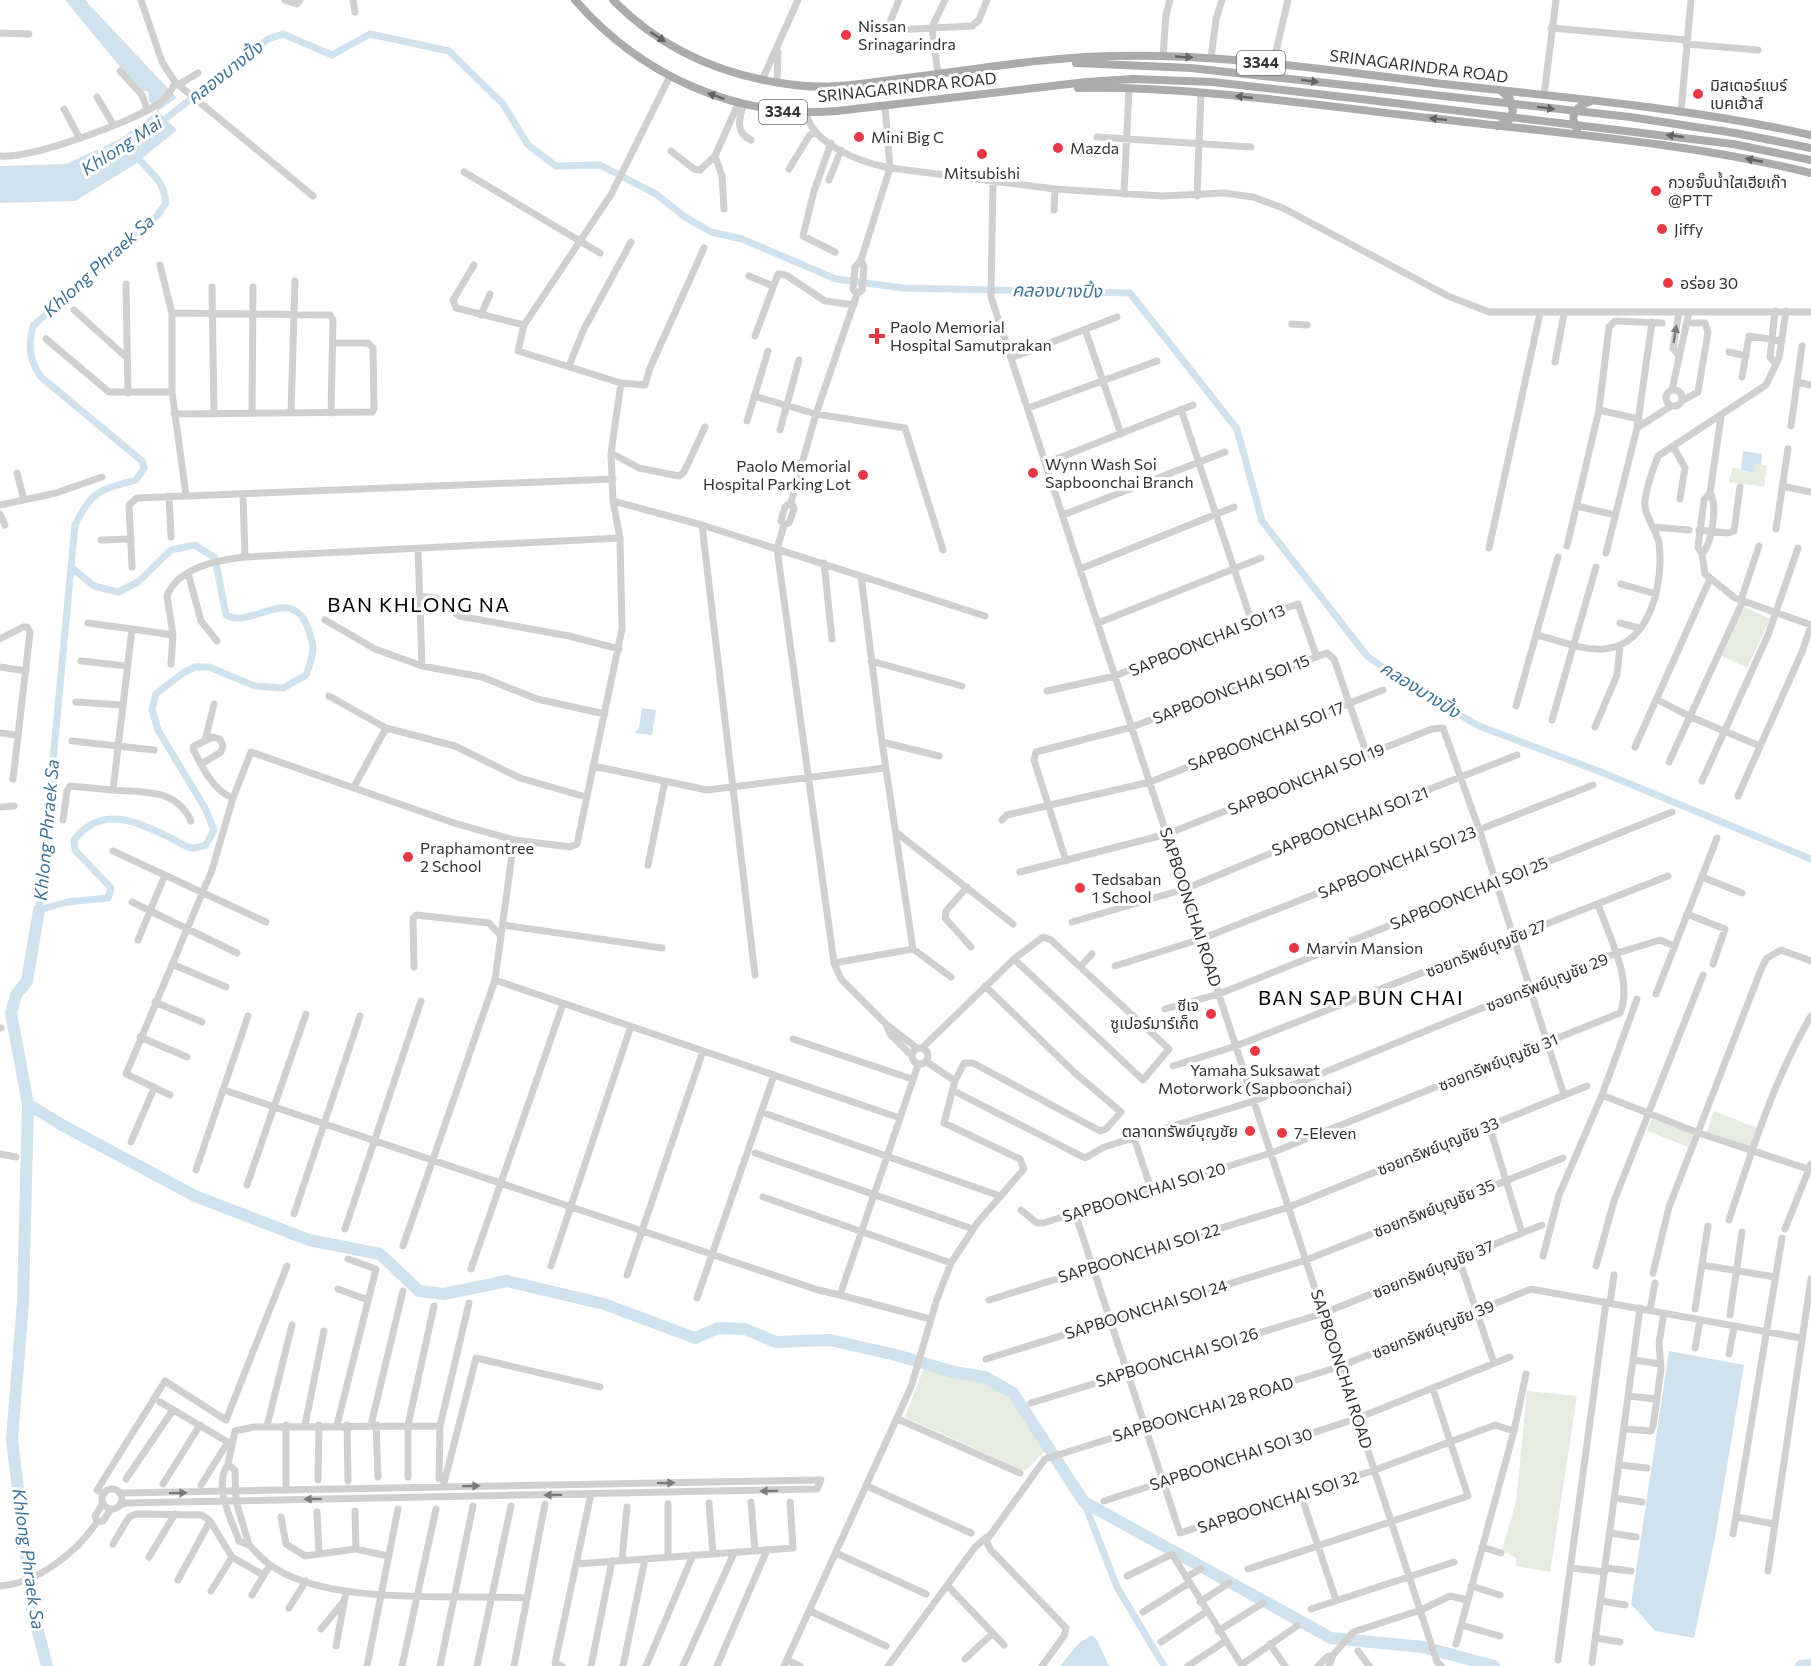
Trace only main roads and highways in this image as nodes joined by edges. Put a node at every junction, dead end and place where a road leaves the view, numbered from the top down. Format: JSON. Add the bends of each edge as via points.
{"nodes":[{"id":1,"x":575,"y":0,"type":"edge"},
{"id":2,"x":613,"y":0,"type":"edge"},
{"id":3,"x":1021,"y":65,"type":"junction"},
{"id":4,"x":1023,"y":90,"type":"junction"},
{"id":5,"x":1500,"y":90,"type":"junction"},
{"id":6,"x":1591,"y":101,"type":"junction"},
{"id":7,"x":1496,"y":126,"type":"junction"},
{"id":8,"x":1811,"y":135,"type":"edge"},
{"id":9,"x":1588,"y":136,"type":"junction"},
{"id":10,"x":1811,"y":148,"type":"edge"},
{"id":11,"x":1811,"y":160,"type":"edge"},
{"id":12,"x":1811,"y":173,"type":"edge"}],
"edges":[{"from":4,"to":1,"type":"main road","name":"SRINAGARINDRA ROAD","number":"3344","one_way":true,"via":[[806,114],[741,105],[670,76],[610,36]]},
{"from":2,"to":3,"type":"main road","name":"SRINAGARINDRA ROAD","number":"3344","one_way":true,"via":[[641,26],[696,59],[762,81],[826,87]]},
{"from":3,"to":5,"type":"main road","name":"SRINAGARINDRA ROAD","number":"3344","one_way":true,"via":[[1083,57],[1211,58]]},
{"from":3,"to":10,"type":"main road","name":"SRINAGARINDRA ROAD","number":"3344","one_way":true,"bridge":true,"via":[[1159,66],[1363,87],[1629,117]]},
{"from":7,"to":4,"type":"main road","name":"SRINAGARINDRA ROAD","number":"3344","one_way":true,"via":[[1201,93],[1129,88]]},
{"from":11,"to":4,"type":"main road","name":"SRINAGARINDRA ROAD","number":"3344","one_way":true,"bridge":true,"via":[[1733,144],[1213,82],[1109,80]]},
{"from":5,"to":6,"type":"main road","name":"SRINAGARINDRA ROAD","number":"3344"},
{"from":5,"to":7,"type":"main road","via":[[1510,99],[1513,111],[1509,120]]},
{"from":6,"to":8,"type":"main road","name":"SRINAGARINDRA ROAD","number":"3344"},
{"from":6,"to":9,"type":"main road","via":[[1579,107],[1573,118],[1578,129]]},
{"from":7,"to":9,"type":"main road","name":"SRINAGARINDRA ROAD","number":"3344"},
{"from":12,"to":9,"type":"main road","name":"SRINAGARINDRA ROAD","number":"3344","one_way":true,"via":[[1700,150]]}]}
